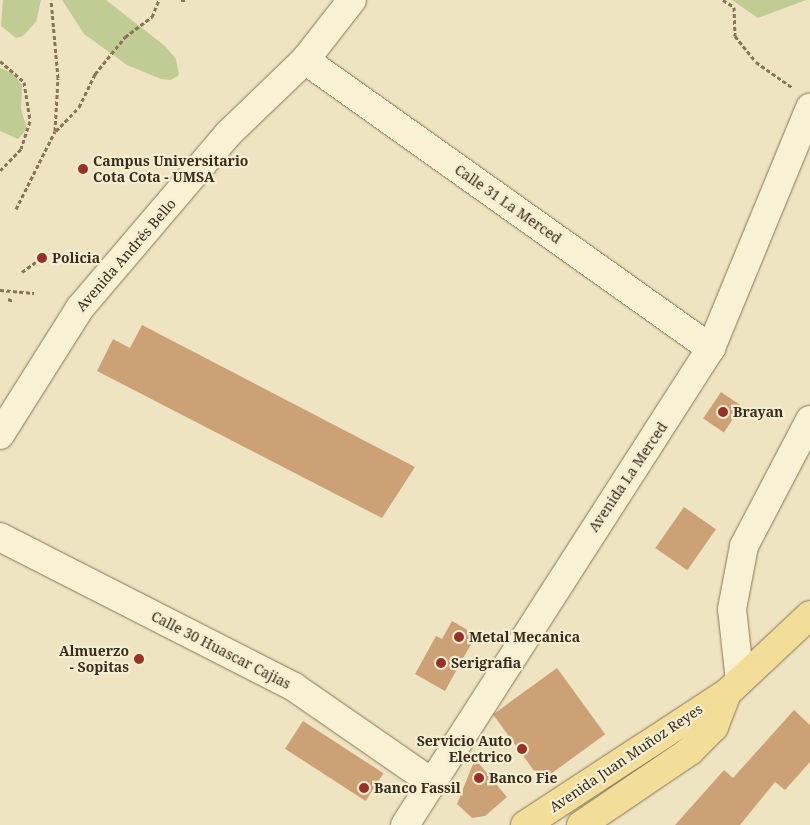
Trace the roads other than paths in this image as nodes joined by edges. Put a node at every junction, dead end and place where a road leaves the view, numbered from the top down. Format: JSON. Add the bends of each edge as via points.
{"nodes":[{"id":1,"x":352,"y":0,"type":"edge"},
{"id":2,"x":305,"y":60,"type":"junction"},
{"id":3,"x":804,"y":100,"type":"edge"},
{"id":4,"x":804,"y":139,"type":"edge"},
{"id":5,"x":712,"y":348,"type":"junction"},
{"id":6,"x":810,"y":420,"type":"edge"},
{"id":7,"x":0,"y":435,"type":"edge"},
{"id":8,"x":0,"y":537,"type":"edge"},
{"id":9,"x":810,"y":615,"type":"edge"},
{"id":10,"x":734,"y":687,"type":"junction"},
{"id":11,"x":431,"y":782,"type":"junction"},
{"id":12,"x":405,"y":825,"type":"edge"},
{"id":13,"x":525,"y":825,"type":"edge"},
{"id":14,"x":581,"y":825,"type":"edge"}],
"edges":[{"from":1,"to":2,"type":"street","name":"Avenida Andrés Bello"},
{"from":2,"to":5,"type":"street","name":"Calle 31 La Merced"},
{"from":2,"to":7,"type":"street","name":"Avenida Andrés Bello","via":[[228,134],[80,308]]},
{"from":3,"to":4,"type":"street","name":"Avenida La Merced"},
{"from":4,"to":5,"type":"street","name":"Avenida La Merced"},
{"from":5,"to":11,"type":"street","name":"Avenida La Merced"},
{"from":6,"to":10,"type":"street","via":[[744,546],[732,609]]},
{"from":8,"to":11,"type":"street","name":"Calle 30 Huascar Cajias","via":[[294,688]]},
{"from":9,"to":10,"type":"main road","name":"Avenida Juan Muñoz Reyes"},
{"from":10,"to":13,"type":"main road","name":"Avenida Juan Muñoz Reyes"},
{"from":10,"to":14,"type":"main road","name":"Avenida Juan Muñoz Reyes","via":[[714,727],[690,751]]},
{"from":11,"to":12,"type":"street","name":"Avenida La Merced"}]}
